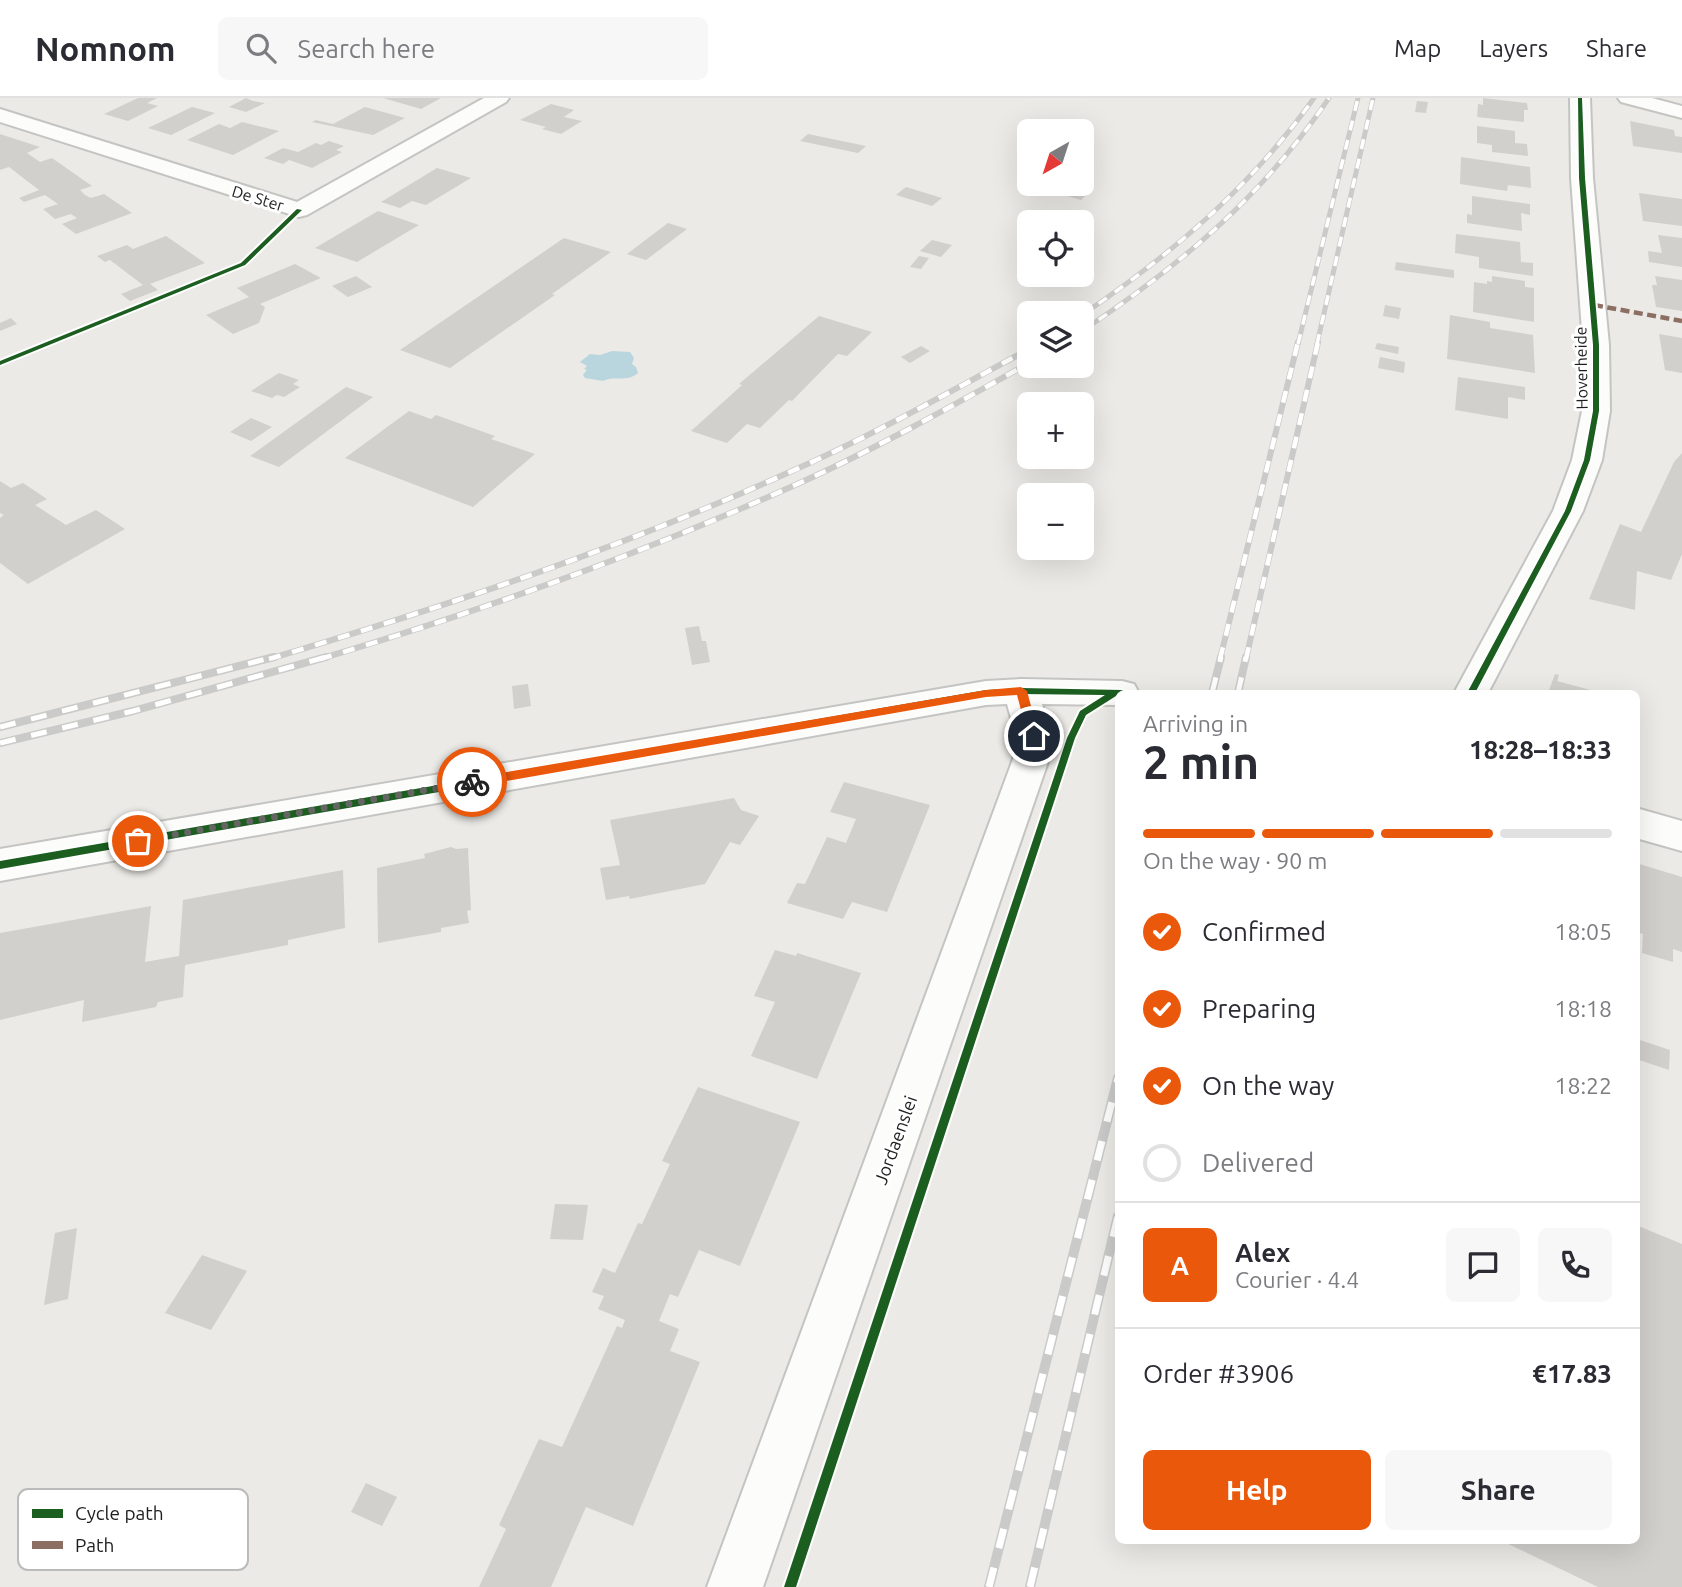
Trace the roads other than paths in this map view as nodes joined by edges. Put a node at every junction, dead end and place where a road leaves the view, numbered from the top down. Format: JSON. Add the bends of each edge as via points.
{"nodes":[{"id":1,"x":499,"y":98,"type":"edge"},
{"id":2,"x":1580,"y":98,"type":"edge"},
{"id":3,"x":1628,"y":98,"type":"edge"},
{"id":4,"x":1682,"y":112,"type":"edge"},
{"id":5,"x":0,"y":115,"type":"edge"},
{"id":6,"x":1473,"y":690,"type":"edge"},
{"id":7,"x":1021,"y":691,"type":"junction"},
{"id":8,"x":1115,"y":693,"type":"edge"},
{"id":9,"x":1640,"y":824,"type":"edge"},
{"id":10,"x":1682,"y":836,"type":"edge"},
{"id":11,"x":0,"y":865,"type":"edge"},
{"id":12,"x":735,"y":1587,"type":"edge"}],
"edges":[{"from":1,"to":5,"type":"street","name":"De Ster","via":[[299,210]]},
{"from":2,"to":6,"type":"street","name":"Hoverheide","via":[[1597,411],[1587,460],[1568,511]]},
{"from":3,"to":4,"type":"street"},
{"from":7,"to":8,"type":"street"},
{"from":7,"to":11,"type":"street","via":[[867,713]]},
{"from":7,"to":12,"type":"street","name":"Jordaenslei","via":[[1034,736],[1031,760]]},
{"from":9,"to":10,"type":"street"}]}
